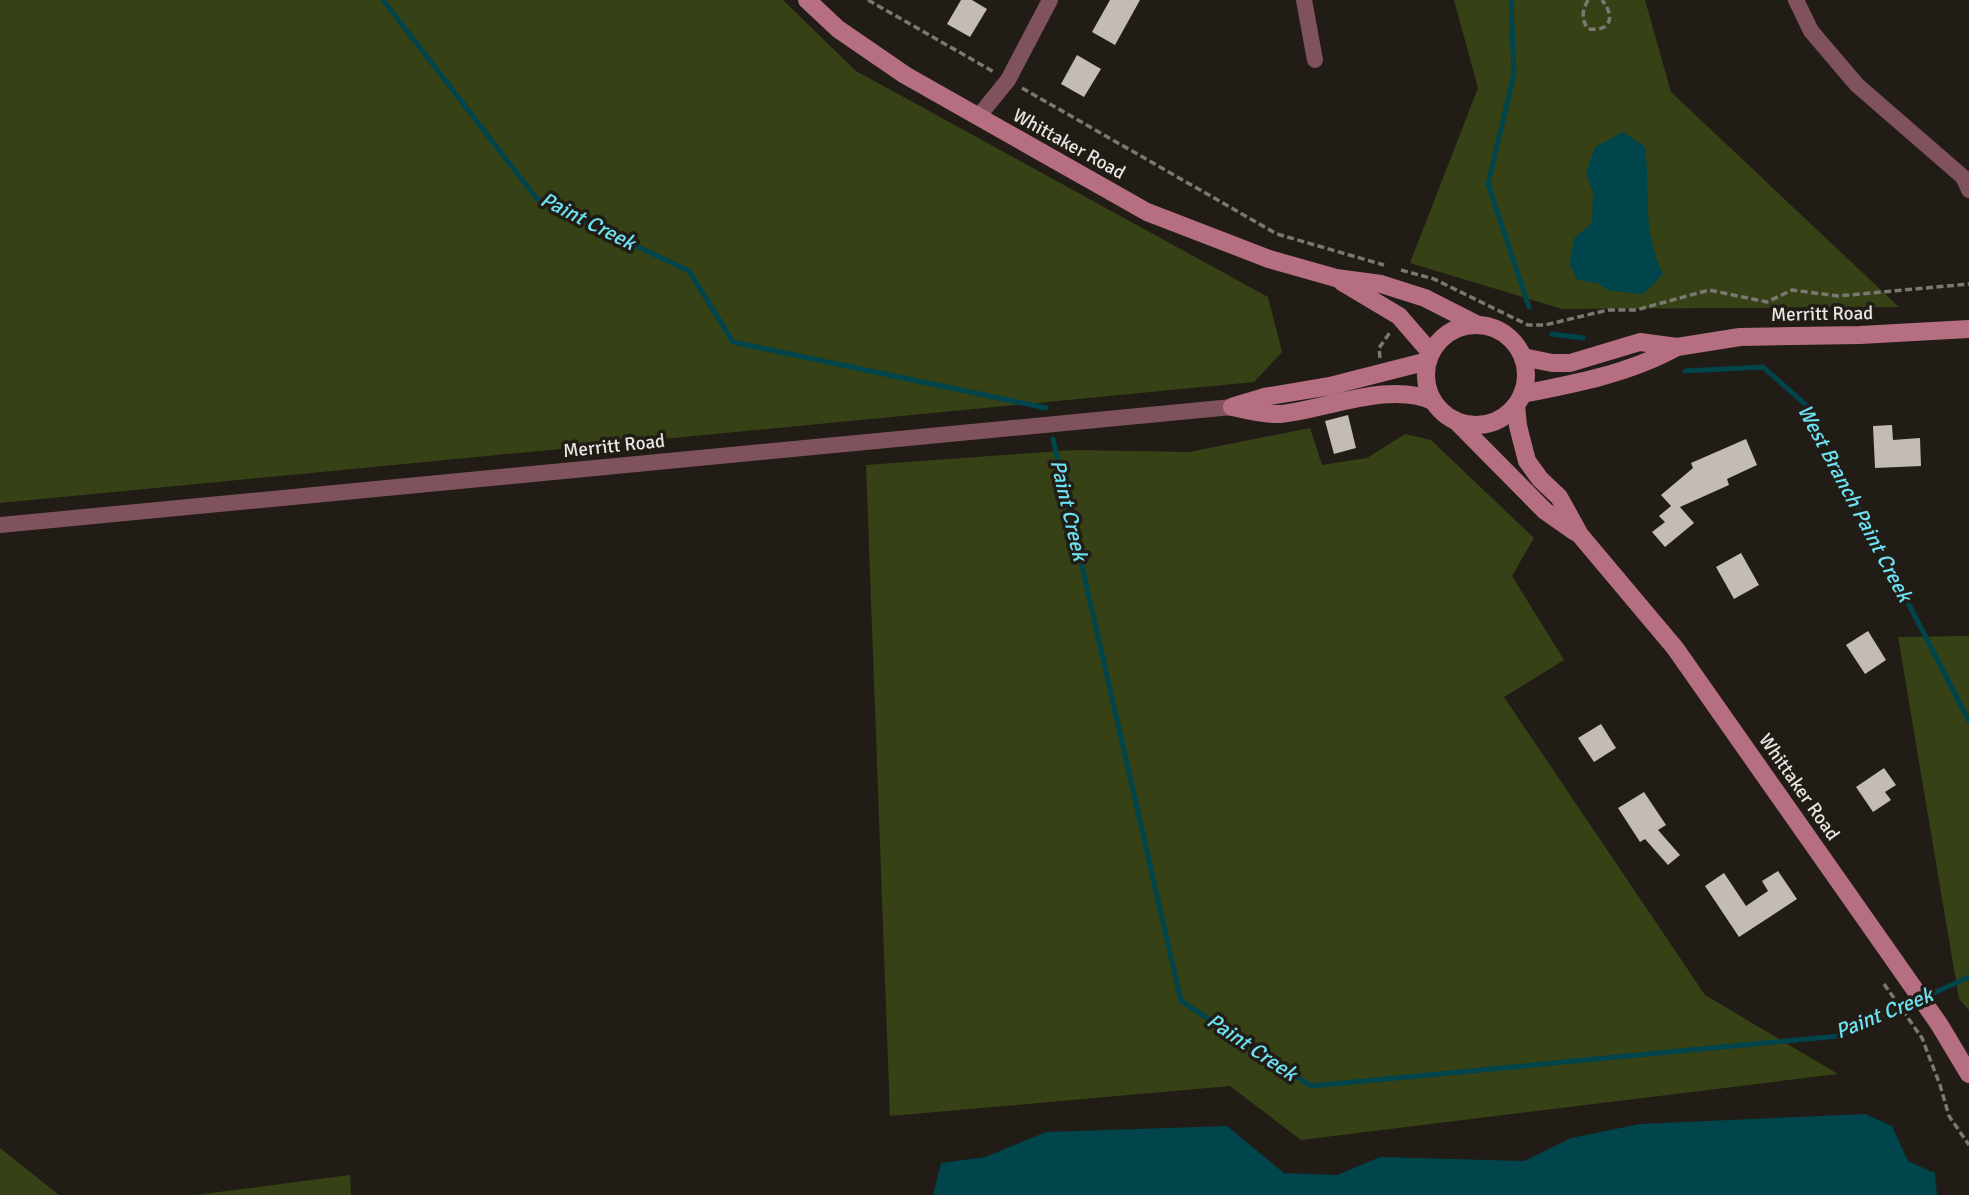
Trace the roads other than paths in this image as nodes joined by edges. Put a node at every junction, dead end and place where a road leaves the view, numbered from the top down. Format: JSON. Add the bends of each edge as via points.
{"nodes":[{"id":1,"x":807,"y":0,"type":"edge"},
{"id":2,"x":1050,"y":0,"type":"edge"},
{"id":3,"x":1304,"y":0,"type":"edge"},
{"id":4,"x":1796,"y":0,"type":"edge"},
{"id":5,"x":1315,"y":60,"type":"dead end"},
{"id":6,"x":978,"y":117,"type":"junction"},
{"id":7,"x":1967,"y":180,"type":"edge"},
{"id":8,"x":1336,"y":278,"type":"junction"},
{"id":9,"x":1478,"y":325,"type":"junction"},
{"id":10,"x":1969,"y":329,"type":"edge"},
{"id":11,"x":1677,"y":346,"type":"junction"},
{"id":12,"x":1430,"y":357,"type":"junction"},
{"id":13,"x":1523,"y":357,"type":"junction"},
{"id":14,"x":1519,"y":400,"type":"junction"},
{"id":15,"x":1433,"y":401,"type":"junction"},
{"id":16,"x":1232,"y":407,"type":"junction"},
{"id":17,"x":1455,"y":420,"type":"junction"},
{"id":18,"x":0,"y":525,"type":"edge"},
{"id":19,"x":1580,"y":535,"type":"junction"},
{"id":20,"x":1969,"y":1074,"type":"edge"}],
"edges":[{"from":1,"to":6,"type":"main road","name":"Whittaker Road","via":[[838,29],[905,75]]},
{"from":2,"to":6,"type":"street","via":[[1007,80]]},
{"from":3,"to":5,"type":"street"},
{"from":4,"to":7,"type":"street","via":[[1811,32],[1857,85]]},
{"from":6,"to":8,"type":"main road","name":"Whittaker Road","via":[[1147,212],[1269,259]]},
{"from":8,"to":9,"type":"main road","name":"Whittaker Road","via":[[1381,284],[1425,298]]},
{"from":8,"to":12,"type":"main road","name":"Whittaker Road","via":[[1399,316]]},
{"from":9,"to":12,"type":"main road","via":[[1450,332]]},
{"from":9,"to":13,"type":"main road","via":[[1505,334]]},
{"from":10,"to":11,"type":"main road","name":"Merritt Road","via":[[1740,337]]},
{"from":11,"to":13,"type":"main road","name":"Merritt Road","via":[[1640,342],[1570,363]]},
{"from":11,"to":14,"type":"main road","name":"Merritt Road","via":[[1653,360]]},
{"from":12,"to":15,"type":"main road","via":[[1428,388]]},
{"from":12,"to":16,"type":"main road","name":"Merritt Road","via":[[1331,386]]},
{"from":13,"to":14,"type":"main road","via":[[1526,382]]},
{"from":14,"to":17,"type":"main road","via":[[1506,415],[1482,425]]},
{"from":14,"to":19,"type":"main road","name":"Whittaker Road","via":[[1519,434],[1527,461],[1559,497]]},
{"from":15,"to":16,"type":"main road","name":"Merritt Road","via":[[1392,393],[1276,414]]},
{"from":15,"to":17,"type":"main road"},
{"from":16,"to":18,"type":"street","name":"Merritt Road"},
{"from":17,"to":19,"type":"main road","name":"Whittaker Road","via":[[1545,511]]},
{"from":19,"to":20,"type":"main road","name":"Whittaker Road","via":[[1675,648],[1939,1024]]}]}
